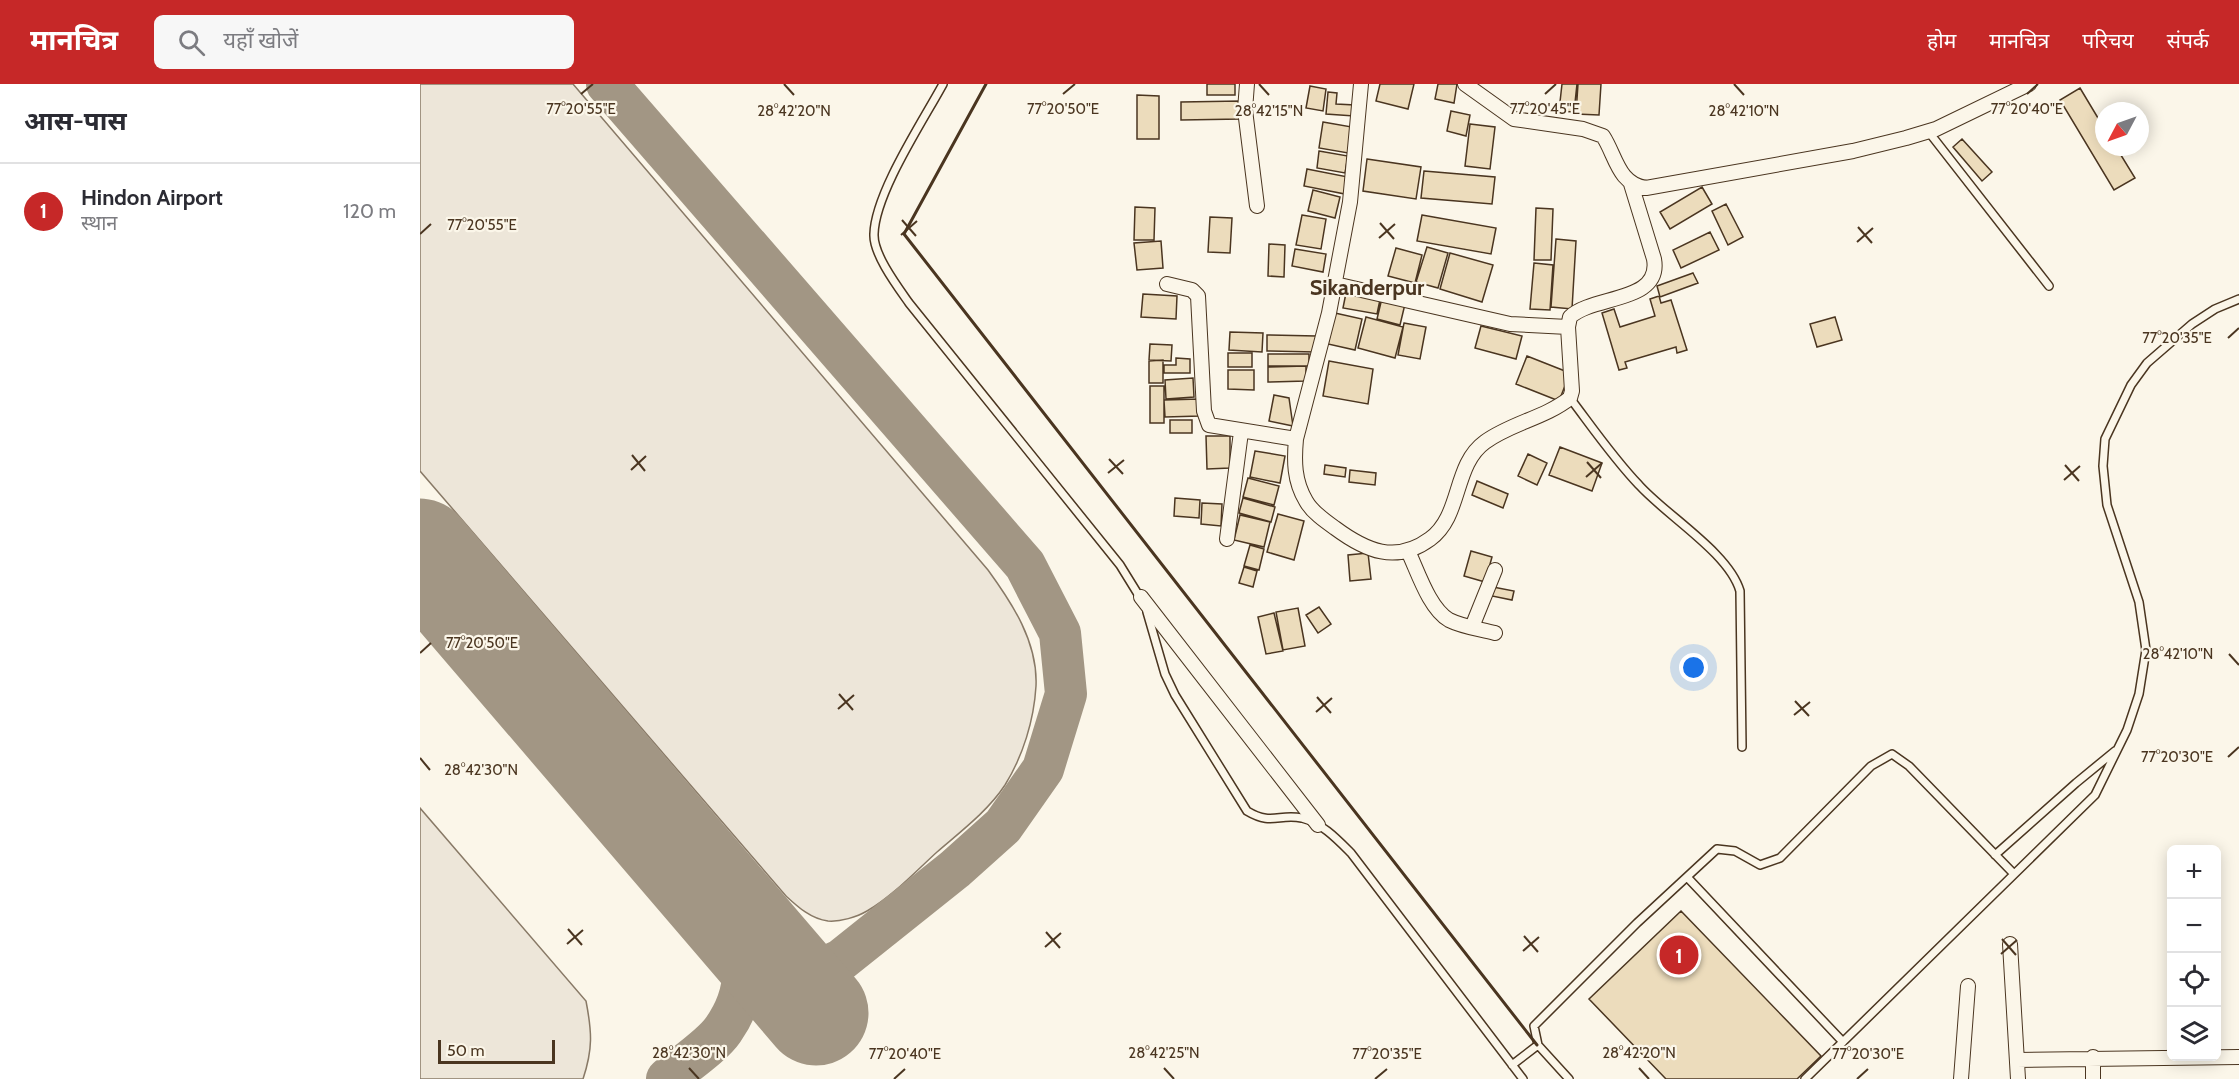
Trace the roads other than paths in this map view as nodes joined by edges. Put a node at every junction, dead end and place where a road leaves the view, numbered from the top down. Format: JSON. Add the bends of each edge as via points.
{"nodes":[{"id":1,"x":943,"y":84,"type":"edge"},
{"id":2,"x":1247,"y":84,"type":"edge"},
{"id":3,"x":1361,"y":84,"type":"edge"},
{"id":4,"x":1465,"y":84,"type":"edge"},
{"id":5,"x":2030,"y":84,"type":"edge"},
{"id":6,"x":1928,"y":131,"type":"junction"},
{"id":7,"x":1631,"y":184,"type":"junction"},
{"id":8,"x":1257,"y":206,"type":"dead end"},
{"id":9,"x":1167,"y":284,"type":"dead end"},
{"id":10,"x":1335,"y":284,"type":"junction"},
{"id":11,"x":2049,"y":286,"type":"dead end"},
{"id":12,"x":2239,"y":299,"type":"edge"},
{"id":13,"x":1568,"y":327,"type":"junction"},
{"id":14,"x":1570,"y":398,"type":"junction"},
{"id":15,"x":1240,"y":432,"type":"junction"},
{"id":16,"x":1296,"y":439,"type":"junction"},
{"id":17,"x":1227,"y":539,"type":"dead end"},
{"id":18,"x":1408,"y":552,"type":"junction"},
{"id":19,"x":1495,"y":570,"type":"dead end"},
{"id":20,"x":1141,"y":597,"type":"junction"},
{"id":21,"x":1472,"y":627,"type":"junction"},
{"id":22,"x":1495,"y":633,"type":"dead end"},
{"id":23,"x":1742,"y":747,"type":"dead end"},
{"id":24,"x":2117,"y":750,"type":"junction"},
{"id":25,"x":1318,"y":825,"type":"junction"},
{"id":26,"x":1995,"y":855,"type":"junction"},
{"id":27,"x":2014,"y":874,"type":"junction"},
{"id":28,"x":1687,"y":877,"type":"junction"},
{"id":29,"x":2010,"y":944,"type":"dead end"},
{"id":30,"x":1968,"y":986,"type":"dead end"},
{"id":31,"x":1843,"y":1042,"type":"junction"},
{"id":32,"x":1538,"y":1045,"type":"junction"},
{"id":33,"x":2239,"y":1056,"type":"edge"},
{"id":34,"x":2093,"y":1058,"type":"junction"},
{"id":35,"x":2017,"y":1060,"type":"junction"},
{"id":36,"x":1512,"y":1065,"type":"junction"},
{"id":37,"x":1523,"y":1079,"type":"edge"},
{"id":38,"x":1569,"y":1079,"type":"edge"},
{"id":39,"x":1805,"y":1079,"type":"edge"},
{"id":40,"x":1961,"y":1079,"type":"edge"},
{"id":41,"x":2018,"y":1079,"type":"edge"},
{"id":42,"x":2093,"y":1079,"type":"edge"}],
"edges":[{"from":1,"to":20,"type":"lane","via":[[882,198],[873,235],[886,270],[1120,565]]},
{"from":2,"to":8,"type":"street","via":[[1245,110]]},
{"from":3,"to":10,"type":"street","via":[[1354,176]]},
{"from":4,"to":7,"type":"street","via":[[1514,119],[1584,129],[1603,136]]},
{"from":5,"to":6,"type":"street"},
{"from":6,"to":7,"type":"street","via":[[1853,151],[1656,187]]},
{"from":6,"to":11,"type":"lane"},
{"from":7,"to":13,"type":"street","via":[[1654,259],[1653,278],[1636,292],[1577,311],[1570,317]]},
{"from":9,"to":15,"type":"street","via":[[1198,296],[1205,419],[1218,429]]},
{"from":10,"to":13,"type":"street","via":[[1510,324]]},
{"from":10,"to":16,"type":"street"},
{"from":12,"to":24,"type":"lane","via":[[2192,324],[2147,363],[2131,385],[2105,439],[2103,466],[2108,505],[2139,602],[2146,650],[2139,694]]},
{"from":13,"to":14,"type":"street"},
{"from":14,"to":18,"type":"street","via":[[1483,443],[1472,455],[1439,532]]},
{"from":14,"to":23,"type":"lane","via":[[1637,483],[1722,559],[1737,580]]},
{"from":15,"to":16,"type":"street"},
{"from":15,"to":17,"type":"street"},
{"from":16,"to":18,"type":"street","via":[[1296,479],[1307,503],[1345,536],[1370,549],[1394,554]]},
{"from":18,"to":21,"type":"street","via":[[1436,606],[1447,618]]},
{"from":19,"to":21,"type":"street"},
{"from":20,"to":25,"type":"street"},
{"from":20,"to":25,"type":"lane","via":[[1175,695],[1247,811],[1259,818],[1301,818]]},
{"from":21,"to":22,"type":"street"},
{"from":24,"to":26,"type":"lane"},
{"from":24,"to":27,"type":"lane","via":[[2095,795]]},
{"from":25,"to":36,"type":"lane","via":[[1351,854]]},
{"from":26,"to":27,"type":"lane"},
{"from":26,"to":28,"type":"lane","via":[[1910,766],[1892,754],[1871,766],[1780,858],[1760,865],[1735,851],[1717,849]]},
{"from":27,"to":31,"type":"lane"},
{"from":28,"to":31,"type":"lane"},
{"from":28,"to":32,"type":"lane","via":[[1534,1026]]},
{"from":29,"to":35,"type":"street"},
{"from":30,"to":40,"type":"street"},
{"from":31,"to":39,"type":"lane"},
{"from":32,"to":36,"type":"lane"},
{"from":32,"to":38,"type":"lane"},
{"from":33,"to":34,"type":"street"},
{"from":34,"to":35,"type":"street"},
{"from":34,"to":42,"type":"street"},
{"from":35,"to":41,"type":"street"},
{"from":36,"to":37,"type":"lane"}]}
